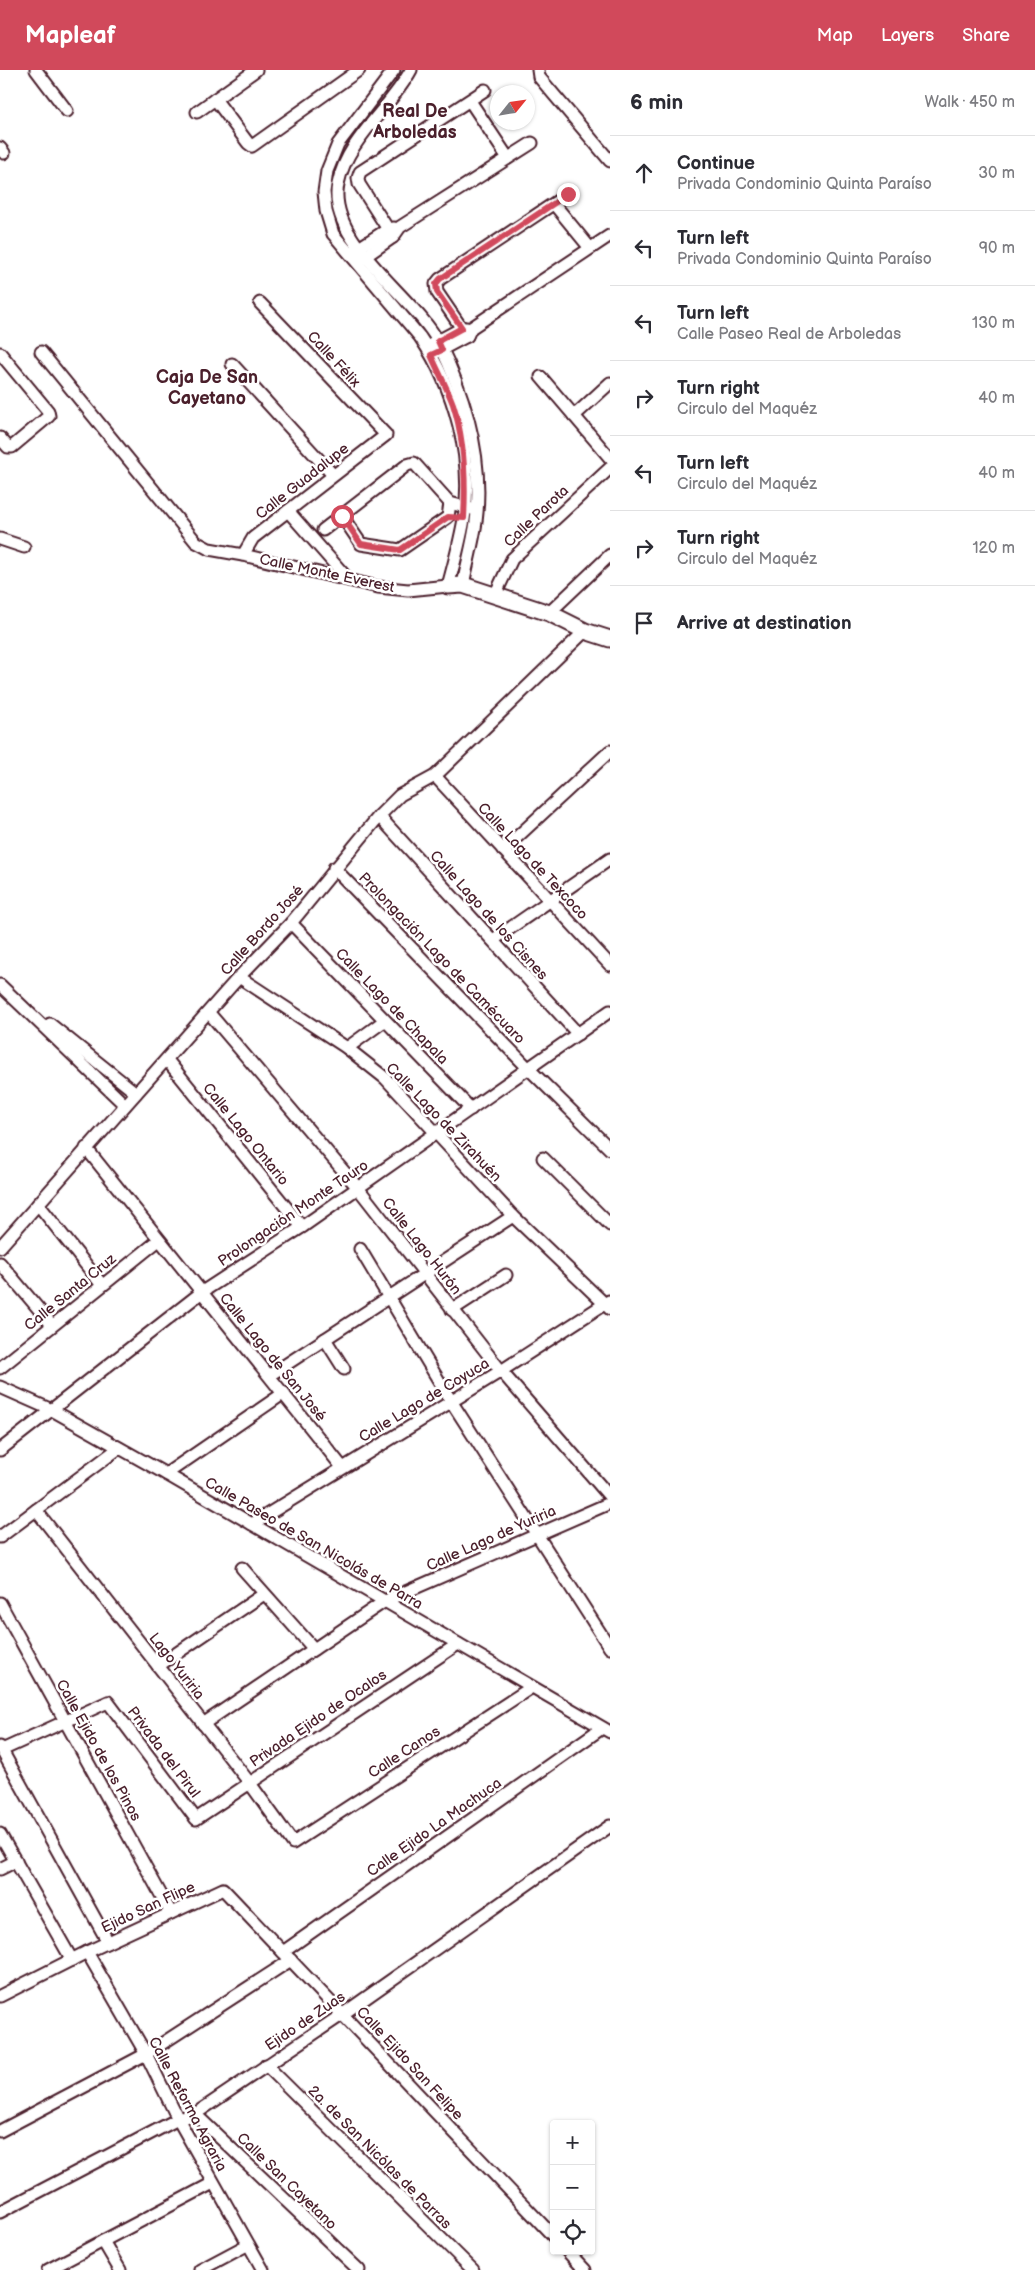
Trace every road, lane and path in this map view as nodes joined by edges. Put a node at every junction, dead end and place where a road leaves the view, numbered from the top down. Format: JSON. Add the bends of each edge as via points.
{"nodes":[{"id":1,"x":36,"y":70,"type":"edge"},
{"id":2,"x":256,"y":70,"type":"edge"},
{"id":3,"x":359,"y":70,"type":"edge"},
{"id":4,"x":394,"y":70,"type":"edge"},
{"id":5,"x":411,"y":70,"type":"edge"},
{"id":6,"x":538,"y":70,"type":"edge"},
{"id":7,"x":485,"y":90,"type":"dead end"},
{"id":8,"x":215,"y":99,"type":"junction"},
{"id":9,"x":470,"y":101,"type":"junction"},
{"id":10,"x":67,"y":111,"type":"dead end"},
{"id":11,"x":196,"y":112,"type":"dead end"},
{"id":12,"x":532,"y":143,"type":"dead end"},
{"id":13,"x":508,"y":158,"type":"junction"},
{"id":14,"x":610,"y":161,"type":"edge"},
{"id":15,"x":568,"y":194,"type":"dead end"},
{"id":16,"x":554,"y":204,"type":"junction"},
{"id":17,"x":394,"y":231,"type":"junction"},
{"id":18,"x":609,"y":236,"type":"edge"},
{"id":19,"x":590,"y":248,"type":"junction"},
{"id":20,"x":357,"y":255,"type":"junction"},
{"id":21,"x":260,"y":302,"type":"dead end"},
{"id":22,"x":467,"y":331,"type":"junction"},
{"id":23,"x":434,"y":348,"type":"junction"},
{"id":24,"x":41,"y":352,"type":"dead end"},
{"id":25,"x":0,"y":353,"type":"edge"},
{"id":26,"x":232,"y":364,"type":"dead end"},
{"id":27,"x":541,"y":377,"type":"dead end"},
{"id":28,"x":610,"y":383,"type":"edge"},
{"id":29,"x":574,"y":416,"type":"junction"},
{"id":30,"x":386,"y":436,"type":"joint"},
{"id":31,"x":4,"y":443,"type":"edge"},
{"id":32,"x":610,"y":458,"type":"edge"},
{"id":33,"x":610,"y":468,"type":"edge"},
{"id":34,"x":332,"y":475,"type":"junction"},
{"id":35,"x":450,"y":503,"type":"junction"},
{"id":36,"x":288,"y":511,"type":"junction"},
{"id":37,"x":470,"y":514,"type":"junction"},
{"id":38,"x":342,"y":516,"type":"junction"},
{"id":39,"x":448,"y":517,"type":"junction"},
{"id":40,"x":323,"y":530,"type":"dead end"},
{"id":41,"x":0,"y":539,"type":"edge"},
{"id":42,"x":24,"y":547,"type":"dead end"},
{"id":43,"x":243,"y":555,"type":"junction"},
{"id":44,"x":610,"y":555,"type":"edge"},
{"id":45,"x":346,"y":578,"type":"junction"},
{"id":46,"x":456,"y":586,"type":"junction"},
{"id":47,"x":496,"y":595,"type":"junction"},
{"id":48,"x":549,"y":612,"type":"junction"},
{"id":49,"x":585,"y":631,"type":"junction"},
{"id":50,"x":610,"y":639,"type":"edge"},
{"id":51,"x":610,"y":751,"type":"edge"},
{"id":52,"x":435,"y":776,"type":"junction"},
{"id":53,"x":379,"y":816,"type":"junction"},
{"id":54,"x":503,"y":850,"type":"junction"},
{"id":55,"x":610,"y":860,"type":"edge"},
{"id":56,"x":334,"y":868,"type":"junction"},
{"id":57,"x":549,"y":901,"type":"junction"},
{"id":58,"x":291,"y":923,"type":"junction"},
{"id":59,"x":493,"y":940,"type":"junction"},
{"id":60,"x":610,"y":965,"type":"edge"},
{"id":61,"x":239,"y":977,"type":"junction"},
{"id":62,"x":0,"y":985,"type":"edge"},
{"id":63,"x":27,"y":1009,"type":"junction"},
{"id":64,"x":610,"y":1011,"type":"edge"},
{"id":65,"x":209,"y":1013,"type":"junction"},
{"id":66,"x":384,"y":1021,"type":"junction"},
{"id":67,"x":578,"y":1034,"type":"junction"},
{"id":68,"x":347,"y":1048,"type":"junction"},
{"id":69,"x":167,"y":1060,"type":"junction"},
{"id":70,"x":528,"y":1068,"type":"junction"},
{"id":71,"x":136,"y":1093,"type":"junction"},
{"id":72,"x":125,"y":1105,"type":"junction"},
{"id":73,"x":471,"y":1109,"type":"junction"},
{"id":74,"x":435,"y":1134,"type":"junction"},
{"id":75,"x":86,"y":1148,"type":"junction"},
{"id":76,"x":610,"y":1149,"type":"edge"},
{"id":77,"x":543,"y":1158,"type":"dead end"},
{"id":78,"x":358,"y":1188,"type":"junction"},
{"id":79,"x":38,"y":1204,"type":"junction"},
{"id":80,"x":513,"y":1216,"type":"junction"},
{"id":81,"x":610,"y":1225,"type":"edge"},
{"id":82,"x":302,"y":1227,"type":"junction"},
{"id":83,"x":159,"y":1240,"type":"junction"},
{"id":84,"x":0,"y":1247,"type":"edge"},
{"id":85,"x":360,"y":1249,"type":"dead end"},
{"id":86,"x":0,"y":1262,"type":"edge"},
{"id":87,"x":424,"y":1274,"type":"junction"},
{"id":88,"x":506,"y":1275,"type":"dead end"},
{"id":89,"x":102,"y":1285,"type":"junction"},
{"id":90,"x":202,"y":1292,"type":"junction"},
{"id":91,"x":388,"y":1297,"type":"junction"},
{"id":92,"x":608,"y":1304,"type":"edge"},
{"id":93,"x":452,"y":1310,"type":"junction"},
{"id":94,"x":52,"y":1325,"type":"junction"},
{"id":95,"x":324,"y":1340,"type":"junction"},
{"id":96,"x":0,"y":1368,"type":"edge"},
{"id":97,"x":344,"y":1369,"type":"dead end"},
{"id":98,"x":501,"y":1371,"type":"junction"},
{"id":99,"x":270,"y":1375,"type":"junction"},
{"id":100,"x":0,"y":1388,"type":"edge"},
{"id":101,"x":284,"y":1393,"type":"junction"},
{"id":102,"x":451,"y":1402,"type":"junction"},
{"id":103,"x":52,"y":1410,"type":"junction"},
{"id":104,"x":119,"y":1448,"type":"junction"},
{"id":105,"x":0,"y":1450,"type":"edge"},
{"id":106,"x":342,"y":1467,"type":"junction"},
{"id":107,"x":166,"y":1474,"type":"junction"},
{"id":108,"x":610,"y":1497,"type":"edge"},
{"id":109,"x":610,"y":1503,"type":"edge"},
{"id":110,"x":36,"y":1510,"type":"junction"},
{"id":111,"x":252,"y":1524,"type":"junction"},
{"id":112,"x":536,"y":1534,"type":"junction"},
{"id":113,"x":0,"y":1537,"type":"edge"},
{"id":114,"x":242,"y":1568,"type":"dead end"},
{"id":115,"x":264,"y":1594,"type":"junction"},
{"id":116,"x":385,"y":1601,"type":"junction"},
{"id":117,"x":0,"y":1603,"type":"edge"},
{"id":118,"x":458,"y":1644,"type":"junction"},
{"id":119,"x":610,"y":1648,"type":"edge"},
{"id":120,"x":314,"y":1649,"type":"junction"},
{"id":121,"x":158,"y":1666,"type":"junction"},
{"id":122,"x":532,"y":1687,"type":"junction"},
{"id":123,"x":65,"y":1721,"type":"junction"},
{"id":124,"x":203,"y":1724,"type":"junction"},
{"id":125,"x":606,"y":1730,"type":"edge"},
{"id":126,"x":1,"y":1748,"type":"edge"},
{"id":127,"x":249,"y":1782,"type":"junction"},
{"id":128,"x":196,"y":1819,"type":"joint"},
{"id":129,"x":610,"y":1826,"type":"edge"},
{"id":130,"x":0,"y":1834,"type":"edge"},
{"id":131,"x":293,"y":1842,"type":"joint"},
{"id":132,"x":16,"y":1861,"type":"junction"},
{"id":133,"x":0,"y":1869,"type":"edge"},
{"id":134,"x":223,"y":1888,"type":"joint"},
{"id":135,"x":171,"y":1913,"type":"junction"},
{"id":136,"x":108,"y":1942,"type":"junction"},
{"id":137,"x":87,"y":1952,"type":"junction"},
{"id":138,"x":287,"y":1956,"type":"junction"},
{"id":139,"x":72,"y":1960,"type":"junction"},
{"id":140,"x":0,"y":1996,"type":"edge"},
{"id":141,"x":343,"y":2014,"type":"junction"},
{"id":142,"x":146,"y":2054,"type":"junction"},
{"id":143,"x":266,"y":2065,"type":"junction"},
{"id":144,"x":195,"y":2114,"type":"junction"},
{"id":145,"x":178,"y":2119,"type":"junction"},
{"id":146,"x":0,"y":2131,"type":"edge"},
{"id":147,"x":212,"y":2183,"type":"junction"},
{"id":148,"x":0,"y":2212,"type":"edge"},
{"id":149,"x":550,"y":2233,"type":"edge"},
{"id":150,"x":103,"y":2241,"type":"junction"},
{"id":151,"x":248,"y":2245,"type":"junction"},
{"id":152,"x":571,"y":2255,"type":"edge"},
{"id":153,"x":356,"y":2269,"type":"edge"},
{"id":154,"x":48,"y":2270,"type":"edge"},
{"id":155,"x":120,"y":2270,"type":"edge"},
{"id":156,"x":200,"y":2270,"type":"edge"},
{"id":157,"x":263,"y":2270,"type":"edge"},
{"id":158,"x":473,"y":2270,"type":"edge"},
{"id":159,"x":585,"y":2270,"type":"edge"}],
"edges":[{"from":1,"to":10,"type":"street"},
{"from":2,"to":8,"type":"street"},
{"from":3,"to":8,"type":"street","via":[[252,146]]},
{"from":4,"to":20,"type":"street","via":[[338,144],[327,171],[324,192],[333,234]]},
{"from":5,"to":20,"type":"street","via":[[395,96],[359,139],[337,185],[338,207]]},
{"from":6,"to":14,"type":"street","via":[[539,77]]},
{"from":7,"to":9,"type":"street"},
{"from":8,"to":11,"type":"street"},
{"from":9,"to":13,"type":"street"},
{"from":9,"to":17,"type":"street","via":[[360,172],[359,184]]},
{"from":12,"to":13,"type":"street"},
{"from":13,"to":17,"type":"street"},
{"from":15,"to":16,"type":"street"},
{"from":16,"to":19,"type":"street"},
{"from":16,"to":22,"type":"street","via":[[436,284],[437,292]]},
{"from":17,"to":20,"type":"street"},
{"from":18,"to":19,"type":"street"},
{"from":19,"to":22,"type":"street"},
{"from":20,"to":23,"type":"street"},
{"from":21,"to":30,"type":"street","name":"Calle Félix"},
{"from":22,"to":23,"type":"street"},
{"from":23,"to":37,"type":"street","via":[[464,402],[472,435],[477,475]]},
{"from":24,"to":43,"type":"street","name":"Calle Monte Everest","via":[[196,542],[209,549]]},
{"from":25,"to":31,"type":"street","via":[[49,416],[12,447]]},
{"from":26,"to":34,"type":"street"},
{"from":27,"to":29,"type":"street"},
{"from":28,"to":29,"type":"street"},
{"from":29,"to":32,"type":"street"},
{"from":30,"to":34,"type":"street","name":"Calle Guadalupe"},
{"from":33,"to":47,"type":"street","name":"Calle Parota","via":[[512,558]]},
{"from":34,"to":36,"type":"street","name":"Calle Guadalupe"},
{"from":35,"to":37,"type":"street"},
{"from":35,"to":38,"type":"street","via":[[414,463],[407,465]]},
{"from":35,"to":39,"type":"street"},
{"from":36,"to":43,"type":"street","name":"Calle Guadalupe","via":[[253,538]]},
{"from":36,"to":45,"type":"street"},
{"from":37,"to":39,"type":"street"},
{"from":37,"to":46,"type":"street"},
{"from":38,"to":39,"type":"street","via":[[361,544],[400,550]]},
{"from":38,"to":40,"type":"street"},
{"from":41,"to":42,"type":"street"},
{"from":43,"to":45,"type":"street","name":"Calle Monte Everest"},
{"from":44,"to":48,"type":"street"},
{"from":45,"to":46,"type":"street","name":"Calle Monte Everest","via":[[378,587],[408,590]]},
{"from":46,"to":47,"type":"main road","name":"Calle Monte Everest"},
{"from":47,"to":48,"type":"main road","name":"Calle Monte Everest"},
{"from":48,"to":49,"type":"main road","name":"Calle Monte Everest"},
{"from":49,"to":50,"type":"main road","name":"Calle Monte Everest"},
{"from":49,"to":52,"type":"street","name":"Calle Bordo José"},
{"from":51,"to":54,"type":"street"},
{"from":52,"to":53,"type":"street","name":"Calle Bordo José","via":[[400,795]]},
{"from":52,"to":54,"type":"street","name":"Calle Lago de Texcoco"},
{"from":53,"to":56,"type":"street","name":"Calle Bordo José"},
{"from":53,"to":59,"type":"street","name":"Calle Lago de los Cisnes"},
{"from":54,"to":57,"type":"street","name":"Calle Lago de Texcoco"},
{"from":55,"to":57,"type":"street"},
{"from":56,"to":58,"type":"street","name":"Calle Bordo José"},
{"from":56,"to":70,"type":"street","name":"Prolongación Lago de Camécuaro"},
{"from":57,"to":59,"type":"street"},
{"from":57,"to":60,"type":"street","name":"Calle Lago de Texcoco"},
{"from":58,"to":61,"type":"street","name":"Calle Bordo José"},
{"from":58,"to":66,"type":"street","name":"Calle Lago de Chapala"},
{"from":59,"to":67,"type":"street","name":"Calle Lago de los Cisnes"},
{"from":61,"to":65,"type":"street","name":"Calle Bordo José"},
{"from":61,"to":68,"type":"street","name":"Calle Lago de Zirahuén"},
{"from":62,"to":63,"type":"street"},
{"from":63,"to":71,"type":"street"},
{"from":63,"to":72,"type":"street"},
{"from":64,"to":67,"type":"street","name":"Prolongación Monte Tauro"},
{"from":65,"to":69,"type":"street","name":"Calle Bordo José"},
{"from":65,"to":78,"type":"street","name":"Calle Lago Hurón"},
{"from":66,"to":68,"type":"street"},
{"from":66,"to":73,"type":"street","name":"Calle Lago de Chapala"},
{"from":67,"to":70,"type":"street","name":"Prolongación Monte Tauro"},
{"from":68,"to":74,"type":"street","name":"Calle Lago de Zirahuén","via":[[385,1078]]},
{"from":69,"to":71,"type":"street","name":"Calle Bordo José"},
{"from":69,"to":82,"type":"street","name":"Calle Lago Ontario"},
{"from":70,"to":73,"type":"street","name":"Prolongación Monte Tauro"},
{"from":70,"to":76,"type":"street","name":"Prolongación Lago de Camécuaro"},
{"from":71,"to":72,"type":"street","name":"Calle Bordo José"},
{"from":72,"to":75,"type":"street","name":"Calle Bordo José"},
{"from":73,"to":74,"type":"street","name":"Prolongación Monte Tauro"},
{"from":74,"to":78,"type":"street","name":"Prolongación Monte Tauro"},
{"from":74,"to":80,"type":"street","name":"Calle Lago de Zirahuén"},
{"from":75,"to":79,"type":"street","name":"Calle Bordo José"},
{"from":75,"to":83,"type":"street","name":"Calle Lago de San José"},
{"from":77,"to":81,"type":"street"},
{"from":78,"to":82,"type":"street","name":"Prolongación Monte Tauro"},
{"from":78,"to":87,"type":"street","name":"Calle Lago Hurón"},
{"from":79,"to":84,"type":"street","name":"Calle Bordo José"},
{"from":79,"to":89,"type":"street"},
{"from":80,"to":87,"type":"street"},
{"from":80,"to":92,"type":"street","name":"Calle Lago de Zirahuén"},
{"from":82,"to":90,"type":"street","name":"Prolongación Monte Tauro"},
{"from":83,"to":89,"type":"street","name":"Calle Santa Cruz"},
{"from":83,"to":90,"type":"street","name":"Calle Lago de San José"},
{"from":85,"to":91,"type":"street"},
{"from":86,"to":94,"type":"street"},
{"from":87,"to":91,"type":"street"},
{"from":87,"to":93,"type":"street","name":"Calle Lago Hurón"},
{"from":88,"to":93,"type":"street"},
{"from":89,"to":94,"type":"street","name":"Calle Santa Cruz"},
{"from":90,"to":99,"type":"street","name":"Calle Lago de San José"},
{"from":90,"to":103,"type":"street","name":"Prolongación Monte Tauro"},
{"from":91,"to":95,"type":"street"},
{"from":91,"to":102,"type":"street"},
{"from":92,"to":98,"type":"street","name":"Calle Lago de Coyuca"},
{"from":93,"to":98,"type":"street","name":"Calle Lago Hurón"},
{"from":94,"to":96,"type":"street","name":"Calle Santa Cruz"},
{"from":95,"to":97,"type":"street"},
{"from":95,"to":99,"type":"street"},
{"from":98,"to":102,"type":"street","name":"Calle Lago de Coyuca"},
{"from":98,"to":108,"type":"street","name":"Calle Lago Hurón"},
{"from":99,"to":101,"type":"street","name":"Calle Lago de San José"},
{"from":100,"to":103,"type":"street","name":"Calle Paseo de San Nicolás de Parra"},
{"from":101,"to":106,"type":"street","name":"Calle Lago de San José"},
{"from":101,"to":107,"type":"street"},
{"from":102,"to":106,"type":"street","name":"Calle Lago de Coyuca"},
{"from":102,"to":112,"type":"street"},
{"from":103,"to":104,"type":"street","name":"Calle Paseo de San Nicolás de Parra"},
{"from":103,"to":105,"type":"street","name":"Prolongación Monte Tauro"},
{"from":104,"to":107,"type":"street","name":"Calle Paseo de San Nicolás de Parra"},
{"from":104,"to":110,"type":"street"},
{"from":106,"to":111,"type":"street","name":"Calle Lago de Coyuca"},
{"from":107,"to":111,"type":"street","name":"Calle Paseo de San Nicolás de Parra"},
{"from":109,"to":112,"type":"street","name":"Calle Lago de Yuriria"},
{"from":110,"to":113,"type":"street"},
{"from":110,"to":121,"type":"street","name":"Lago Yuriria"},
{"from":111,"to":116,"type":"street","name":"Calle Paseo de San Nicolás de Parra"},
{"from":112,"to":116,"type":"street","name":"Calle Lago de Yuriria"},
{"from":112,"to":119,"type":"street"},
{"from":114,"to":115,"type":"street"},
{"from":115,"to":120,"type":"street"},
{"from":115,"to":121,"type":"street"},
{"from":116,"to":118,"type":"street","name":"Calle Paseo de San Nicolás de Parra"},
{"from":116,"to":120,"type":"street","name":"Calle Lago de Yuriria"},
{"from":117,"to":123,"type":"street","name":"Calle Ejido de los Pinos"},
{"from":118,"to":122,"type":"street","name":"Calle Paseo de San Nicolás de Parra"},
{"from":118,"to":127,"type":"street","name":"Privada Ejido de Ocalos"},
{"from":120,"to":124,"type":"street","name":"Calle Lago de Yuriria"},
{"from":121,"to":124,"type":"street","name":"Lago Yuriria"},
{"from":122,"to":125,"type":"street","name":"Calle Paseo de San Nicolás de Parra"},
{"from":122,"to":131,"type":"street","name":"Calle Canos"},
{"from":123,"to":126,"type":"street"},
{"from":123,"to":128,"type":"street","name":"Privada del Pirul","via":[[108,1702]]},
{"from":123,"to":135,"type":"street","name":"Calle Ejido de los Pinos"},
{"from":124,"to":127,"type":"street","name":"Lago Yuriria"},
{"from":125,"to":138,"type":"street","name":"Calle Ejido La Machuca"},
{"from":126,"to":136,"type":"street"},
{"from":127,"to":128,"type":"street","name":"Privada Ejido de Ocalos"},
{"from":127,"to":131,"type":"street","name":"Lago Yuriria"},
{"from":129,"to":141,"type":"street","name":"Ejido de Zuas"},
{"from":130,"to":132,"type":"street"},
{"from":132,"to":133,"type":"street"},
{"from":132,"to":139,"type":"street"},
{"from":134,"to":135,"type":"street","name":"Ejido San Flipe"},
{"from":134,"to":138,"type":"street","name":"Calle Ejido San Felipe"},
{"from":135,"to":136,"type":"street","name":"Ejido San Flipe"},
{"from":136,"to":137,"type":"street","name":"Ejido San Flipe"},
{"from":137,"to":139,"type":"street","name":"Ejido San Flipe"},
{"from":137,"to":142,"type":"street","name":"Calle Reforma Agraria"},
{"from":138,"to":141,"type":"street","name":"Calle Ejido San Felipe"},
{"from":138,"to":142,"type":"street","name":"Calle Ejido La Machuca"},
{"from":139,"to":140,"type":"street","name":"Ejido San Flipe"},
{"from":141,"to":143,"type":"street","name":"Ejido de Zuas"},
{"from":141,"to":149,"type":"street","name":"Calle Ejido San Felipe"},
{"from":142,"to":145,"type":"street","name":"Calle Reforma Agraria"},
{"from":142,"to":146,"type":"street","name":"Calle Ejido La Machuca"},
{"from":143,"to":144,"type":"street","name":"Ejido de Zuas"},
{"from":143,"to":158,"type":"street","name":"2a. de San Nicólas de Parras"},
{"from":144,"to":145,"type":"street","name":"Ejido de Zuas"},
{"from":144,"to":153,"type":"street","name":"Calle San Cayetano"},
{"from":145,"to":147,"type":"street","name":"Calle Reforma Agraria"},
{"from":145,"to":148,"type":"street","name":"Ejido de Zuas"},
{"from":147,"to":150,"type":"street"},
{"from":147,"to":151,"type":"street","name":"Calle Reforma Agraria"},
{"from":150,"to":154,"type":"street"},
{"from":150,"to":155,"type":"street"},
{"from":151,"to":156,"type":"street"},
{"from":151,"to":157,"type":"street","name":"Calle Reforma Agraria"},
{"from":152,"to":159,"type":"street"}]}
